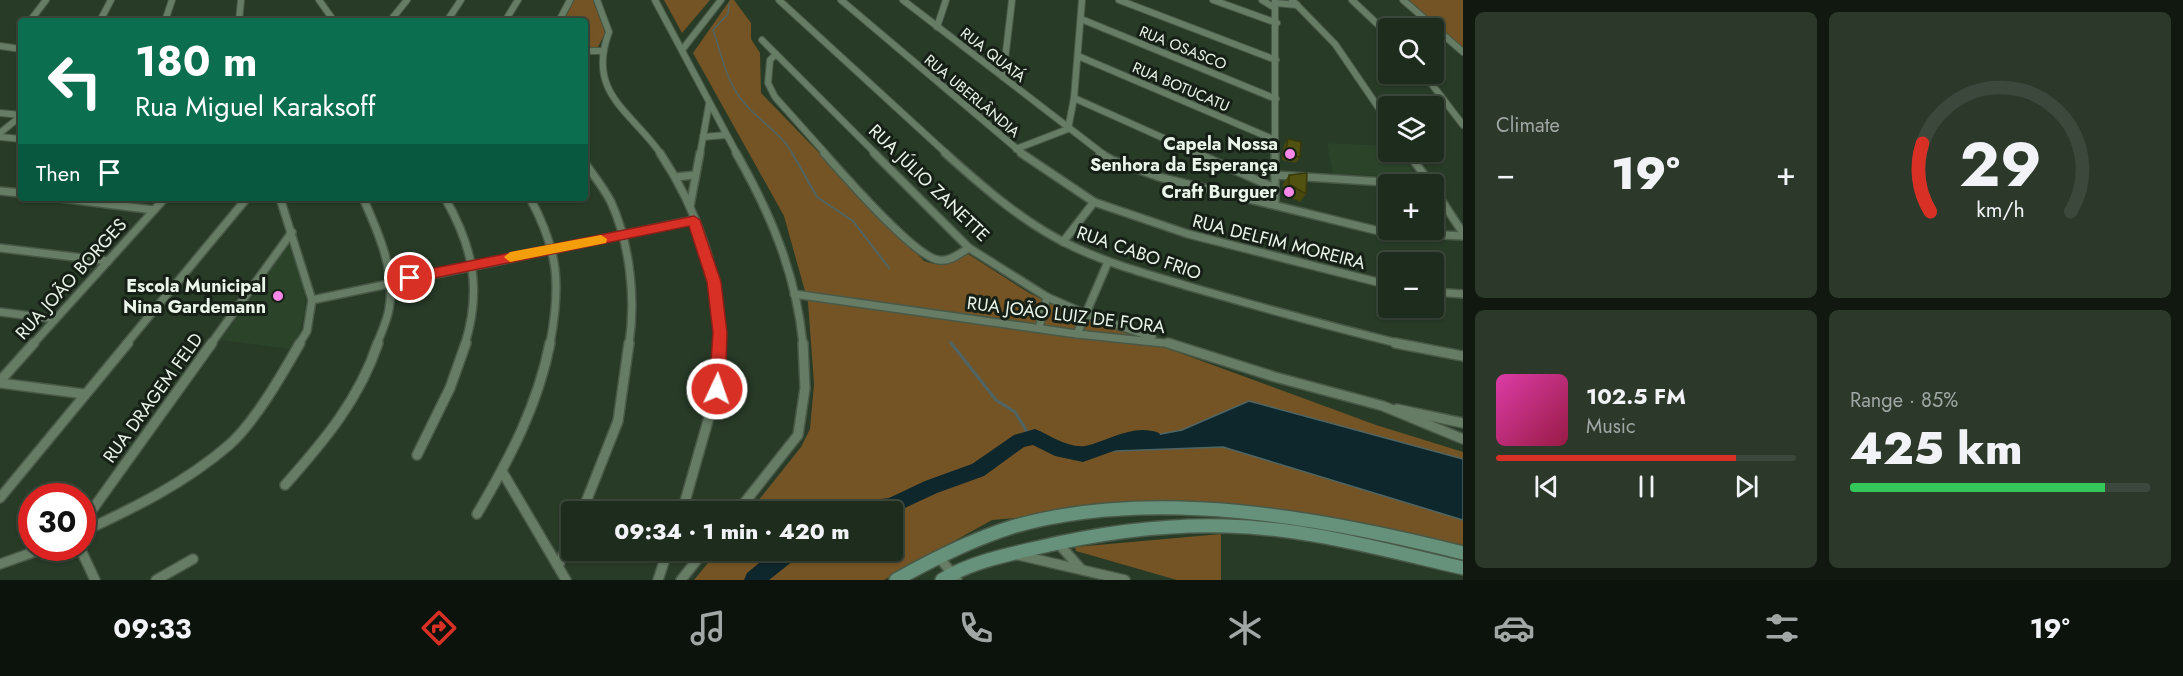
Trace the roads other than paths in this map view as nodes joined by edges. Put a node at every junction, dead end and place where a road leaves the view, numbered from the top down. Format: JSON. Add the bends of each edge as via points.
{"nodes":[{"id":1,"x":46,"y":0,"type":"edge"},
{"id":2,"x":111,"y":0,"type":"edge"},
{"id":3,"x":172,"y":0,"type":"edge"},
{"id":4,"x":241,"y":0,"type":"edge"},
{"id":5,"x":319,"y":0,"type":"edge"},
{"id":6,"x":407,"y":0,"type":"edge"},
{"id":7,"x":461,"y":0,"type":"edge"},
{"id":8,"x":518,"y":0,"type":"edge"},
{"id":9,"x":570,"y":0,"type":"edge"},
{"id":10,"x":597,"y":0,"type":"edge"},
{"id":11,"x":655,"y":0,"type":"edge"},
{"id":12,"x":721,"y":0,"type":"edge"},
{"id":13,"x":779,"y":0,"type":"edge"},
{"id":14,"x":841,"y":0,"type":"edge"},
{"id":15,"x":903,"y":0,"type":"edge"},
{"id":16,"x":945,"y":0,"type":"edge"},
{"id":17,"x":1012,"y":0,"type":"edge"},
{"id":18,"x":1082,"y":0,"type":"edge"},
{"id":19,"x":1119,"y":0,"type":"edge"},
{"id":20,"x":1213,"y":0,"type":"edge"},
{"id":21,"x":1262,"y":0,"type":"edge"},
{"id":22,"x":1352,"y":0,"type":"edge"},
{"id":23,"x":1403,"y":0,"type":"edge"},
{"id":24,"x":1294,"y":3,"type":"edge"},
{"id":25,"x":1275,"y":4,"type":"edge"},
{"id":26,"x":32,"y":18,"type":"edge"},
{"id":27,"x":102,"y":18,"type":"edge"},
{"id":28,"x":166,"y":18,"type":"edge"},
{"id":29,"x":239,"y":18,"type":"edge"},
{"id":30,"x":330,"y":18,"type":"edge"},
{"id":31,"x":392,"y":18,"type":"edge"},
{"id":32,"x":449,"y":18,"type":"edge"},
{"id":33,"x":507,"y":18,"type":"edge"},
{"id":34,"x":561,"y":18,"type":"edge"},
{"id":35,"x":1081,"y":19,"type":"junction"},
{"id":36,"x":1276,"y":23,"type":"junction"},
{"id":37,"x":1378,"y":25,"type":"edge"},
{"id":38,"x":938,"y":27,"type":"junction"},
{"id":39,"x":695,"y":35,"type":"junction"},
{"id":40,"x":762,"y":40,"type":"dead end"},
{"id":41,"x":677,"y":41,"type":"junction"},
{"id":42,"x":0,"y":46,"type":"edge"},
{"id":43,"x":18,"y":48,"type":"edge"},
{"id":44,"x":682,"y":50,"type":"junction"},
{"id":45,"x":588,"y":51,"type":"edge"},
{"id":46,"x":602,"y":51,"type":"junction"},
{"id":47,"x":1463,"y":52,"type":"edge"},
{"id":48,"x":776,"y":54,"type":"junction"},
{"id":49,"x":1078,"y":56,"type":"junction"},
{"id":50,"x":1276,"y":60,"type":"junction"},
{"id":51,"x":1003,"y":77,"type":"junction"},
{"id":52,"x":1432,"y":84,"type":"edge"},
{"id":53,"x":1074,"y":98,"type":"junction"},
{"id":54,"x":1276,"y":99,"type":"junction"},
{"id":55,"x":709,"y":104,"type":"junction"},
{"id":56,"x":1378,"y":107,"type":"edge"},
{"id":57,"x":0,"y":113,"type":"edge"},
{"id":58,"x":18,"y":115,"type":"edge"},
{"id":59,"x":18,"y":118,"type":"edge"},
{"id":60,"x":1463,"y":125,"type":"edge"},
{"id":61,"x":1068,"y":129,"type":"junction"},
{"id":62,"x":0,"y":135,"type":"edge"},
{"id":63,"x":726,"y":135,"type":"junction"},
{"id":64,"x":703,"y":137,"type":"junction"},
{"id":65,"x":18,"y":139,"type":"edge"},
{"id":66,"x":1275,"y":140,"type":"junction"},
{"id":67,"x":1016,"y":149,"type":"junction"},
{"id":68,"x":588,"y":167,"type":"edge"},
{"id":69,"x":695,"y":174,"type":"junction"},
{"id":70,"x":1275,"y":175,"type":"junction"},
{"id":71,"x":675,"y":177,"type":"junction"},
{"id":72,"x":1378,"y":182,"type":"edge"},
{"id":73,"x":1275,"y":188,"type":"junction"},
{"id":74,"x":0,"y":191,"type":"edge"},
{"id":75,"x":18,"y":193,"type":"edge"},
{"id":76,"x":84,"y":201,"type":"edge"},
{"id":77,"x":162,"y":201,"type":"edge"},
{"id":78,"x":245,"y":201,"type":"edge"},
{"id":79,"x":281,"y":201,"type":"edge"},
{"id":80,"x":364,"y":201,"type":"edge"},
{"id":81,"x":447,"y":201,"type":"edge"},
{"id":82,"x":531,"y":201,"type":"edge"},
{"id":83,"x":1094,"y":202,"type":"junction"},
{"id":84,"x":1275,"y":205,"type":"junction"},
{"id":85,"x":1444,"y":205,"type":"edge"},
{"id":86,"x":689,"y":208,"type":"junction"},
{"id":87,"x":154,"y":210,"type":"junction"},
{"id":88,"x":694,"y":220,"type":"junction"},
{"id":89,"x":292,"y":232,"type":"junction"},
{"id":90,"x":624,"y":235,"type":"junction"},
{"id":91,"x":1463,"y":235,"type":"edge"},
{"id":92,"x":1063,"y":242,"type":"junction"},
{"id":93,"x":0,"y":248,"type":"edge"},
{"id":94,"x":554,"y":248,"type":"junction"},
{"id":95,"x":969,"y":248,"type":"junction"},
{"id":96,"x":108,"y":261,"type":"junction"},
{"id":97,"x":1108,"y":262,"type":"junction"},
{"id":98,"x":473,"y":265,"type":"junction"},
{"id":99,"x":390,"y":282,"type":"junction"},
{"id":100,"x":1378,"y":282,"type":"edge"},
{"id":101,"x":1444,"y":293,"type":"edge"},
{"id":102,"x":794,"y":294,"type":"junction"},
{"id":103,"x":1463,"y":294,"type":"edge"},
{"id":104,"x":1047,"y":297,"type":"junction"},
{"id":105,"x":312,"y":300,"type":"junction"},
{"id":106,"x":0,"y":312,"type":"edge"},
{"id":107,"x":1088,"y":315,"type":"junction"},
{"id":108,"x":55,"y":320,"type":"junction"},
{"id":109,"x":1039,"y":328,"type":"junction"},
{"id":110,"x":1077,"y":334,"type":"junction"},
{"id":111,"x":1165,"y":342,"type":"junction"},
{"id":112,"x":1463,"y":356,"type":"edge"},
{"id":113,"x":0,"y":382,"type":"edge"},
{"id":114,"x":84,"y":394,"type":"junction"},
{"id":115,"x":1383,"y":406,"type":"junction"},
{"id":116,"x":1463,"y":423,"type":"edge"},
{"id":117,"x":1463,"y":439,"type":"edge"},
{"id":118,"x":417,"y":455,"type":"dead end"},
{"id":119,"x":503,"y":472,"type":"junction"},
{"id":120,"x":285,"y":485,"type":"dead end"},
{"id":121,"x":0,"y":498,"type":"edge"},
{"id":122,"x":586,"y":501,"type":"edge"},
{"id":123,"x":685,"y":501,"type":"edge"},
{"id":124,"x":746,"y":501,"type":"edge"},
{"id":125,"x":96,"y":505,"type":"edge"},
{"id":126,"x":477,"y":514,"type":"dead end"},
{"id":127,"x":96,"y":526,"type":"edge"},
{"id":128,"x":1056,"y":542,"type":"junction"},
{"id":129,"x":1010,"y":553,"type":"junction"},
{"id":130,"x":1463,"y":553,"type":"edge"},
{"id":131,"x":939,"y":557,"type":"junction"},
{"id":132,"x":18,"y":558,"type":"edge"},
{"id":133,"x":193,"y":559,"type":"dead end"},
{"id":134,"x":561,"y":560,"type":"edge"},
{"id":135,"x":86,"y":561,"type":"edge"},
{"id":136,"x":664,"y":561,"type":"edge"},
{"id":137,"x":696,"y":561,"type":"edge"},
{"id":138,"x":0,"y":564,"type":"edge"},
{"id":139,"x":558,"y":566,"type":"junction"},
{"id":140,"x":1463,"y":568,"type":"edge"},
{"id":141,"x":1082,"y":570,"type":"junction"},
{"id":142,"x":950,"y":578,"type":"edge"},
{"id":143,"x":95,"y":580,"type":"edge"},
{"id":144,"x":156,"y":580,"type":"edge"},
{"id":145,"x":566,"y":580,"type":"edge"},
{"id":146,"x":658,"y":580,"type":"edge"},
{"id":147,"x":681,"y":580,"type":"edge"},
{"id":148,"x":896,"y":580,"type":"edge"},
{"id":149,"x":1125,"y":580,"type":"edge"}],
"edges":[{"from":1,"to":26,"type":"street"},
{"from":2,"to":27,"type":"street"},
{"from":3,"to":28,"type":"street"},
{"from":4,"to":29,"type":"street"},
{"from":5,"to":30,"type":"street"},
{"from":6,"to":31,"type":"street"},
{"from":7,"to":32,"type":"street"},
{"from":8,"to":33,"type":"street"},
{"from":9,"to":34,"type":"street"},
{"from":10,"to":46,"type":"street","via":[[609,32]]},
{"from":11,"to":41,"type":"street"},
{"from":12,"to":39,"type":"street"},
{"from":13,"to":92,"type":"street","name":"RUA CABO FRIO","via":[[971,176]]},
{"from":14,"to":67,"type":"street","name":"RUA UBERLÂNDIA"},
{"from":15,"to":38,"type":"street","name":"RUA QUATÁ"},
{"from":16,"to":38,"type":"street"},
{"from":17,"to":51,"type":"street"},
{"from":18,"to":35,"type":"street"},
{"from":19,"to":50,"type":"street"},
{"from":20,"to":36,"type":"street"},
{"from":21,"to":25,"type":"street"},
{"from":22,"to":37,"type":"street"},
{"from":23,"to":47,"type":"street"},
{"from":24,"to":25,"type":"street"},
{"from":24,"to":56,"type":"street","via":[[1335,44]]},
{"from":25,"to":36,"type":"street"},
{"from":35,"to":49,"type":"street"},
{"from":35,"to":54,"type":"street","name":"RUA OSASCO"},
{"from":36,"to":50,"type":"street"},
{"from":38,"to":51,"type":"street","name":"RUA QUATÁ"},
{"from":39,"to":41,"type":"street"},
{"from":39,"to":44,"type":"street"},
{"from":40,"to":48,"type":"street","name":"RUA JÚLIO ZANETTE"},
{"from":41,"to":44,"type":"street"},
{"from":42,"to":43,"type":"street"},
{"from":44,"to":55,"type":"street"},
{"from":45,"to":46,"type":"street"},
{"from":46,"to":71,"type":"street","via":[[603,80],[613,100],[659,152]]},
{"from":48,"to":95,"type":"street","name":"RUA JÚLIO ZANETTE"},
{"from":48,"to":95,"type":"street","via":[[770,60],[768,83],[775,97],[895,227],[939,261],[947,261]]},
{"from":49,"to":53,"type":"street"},
{"from":49,"to":66,"type":"street","name":"RUA BOTUCATU"},
{"from":50,"to":54,"type":"street"},
{"from":51,"to":61,"type":"street","name":"RUA QUATÁ"},
{"from":52,"to":60,"type":"street"},
{"from":53,"to":61,"type":"street"},
{"from":53,"to":73,"type":"street"},
{"from":54,"to":66,"type":"street"},
{"from":55,"to":63,"type":"street"},
{"from":55,"to":64,"type":"street"},
{"from":57,"to":58,"type":"street"},
{"from":59,"to":62,"type":"street"},
{"from":61,"to":67,"type":"street"},
{"from":61,"to":84,"type":"street","name":"RUA QUATÁ","via":[[1112,160],[1129,167]]},
{"from":62,"to":65,"type":"street"},
{"from":63,"to":64,"type":"street"},
{"from":63,"to":102,"type":"street","via":[[777,232]]},
{"from":64,"to":69,"type":"street"},
{"from":66,"to":70,"type":"street"},
{"from":67,"to":83,"type":"street","name":"RUA UBERLÂNDIA"},
{"from":68,"to":90,"type":"street","via":[[610,200]]},
{"from":69,"to":71,"type":"street"},
{"from":69,"to":86,"type":"street"},
{"from":70,"to":72,"type":"street"},
{"from":70,"to":73,"type":"street"},
{"from":71,"to":86,"type":"street"},
{"from":73,"to":84,"type":"street"},
{"from":74,"to":75,"type":"street"},
{"from":76,"to":87,"type":"street"},
{"from":77,"to":87,"type":"street","name":"RUA JOÃO BORGES"},
{"from":78,"to":114,"type":"street"},
{"from":79,"to":89,"type":"street"},
{"from":80,"to":99,"type":"street","via":[[381,239]]},
{"from":81,"to":98,"type":"street","via":[[459,222]]},
{"from":82,"to":94,"type":"street"},
{"from":83,"to":92,"type":"street"},
{"from":83,"to":100,"type":"street","name":"RUA DELFIM MOREIRA","via":[[1188,234]]},
{"from":84,"to":91,"type":"street","name":"RUA QUATÁ","via":[[1383,232]]},
{"from":85,"to":91,"type":"street"},
{"from":86,"to":88,"type":"street"},
{"from":87,"to":96,"type":"street","name":"RUA JOÃO BORGES"},
{"from":88,"to":90,"type":"street"},
{"from":88,"to":123,"type":"street","via":[[714,282],[720,333],[717,389]]},
{"from":89,"to":105,"type":"street"},
{"from":89,"to":125,"type":"street","name":"RUA DRAGEM FELD"},
{"from":90,"to":94,"type":"street"},
{"from":90,"to":122,"type":"street","via":[[633,318],[627,371],[618,421]]},
{"from":92,"to":97,"type":"street","name":"RUA CABO FRIO"},
{"from":93,"to":96,"type":"street"},
{"from":94,"to":98,"type":"street"},
{"from":94,"to":119,"type":"street","via":[[553,338],[540,394]]},
{"from":95,"to":104,"type":"street","name":"RUA JÚLIO ZANETTE"},
{"from":96,"to":108,"type":"street","name":"RUA JOÃO BORGES"},
{"from":97,"to":107,"type":"street"},
{"from":97,"to":112,"type":"street","name":"RUA CABO FRIO","via":[[1309,321]]},
{"from":98,"to":99,"type":"street"},
{"from":98,"to":118,"type":"street","via":[[474,300],[465,346],[444,404]]},
{"from":99,"to":105,"type":"street"},
{"from":99,"to":120,"type":"street","via":[[389,309],[367,376],[328,436]]},
{"from":101,"to":103,"type":"street"},
{"from":102,"to":109,"type":"street","name":"RUA JOÃO LUIZ DE FORA"},
{"from":102,"to":124,"type":"street","via":[[804,360],[803,422],[791,445]]},
{"from":104,"to":107,"type":"street","name":"RUA JÚLIO ZANETTE"},
{"from":104,"to":109,"type":"street"},
{"from":105,"to":127,"type":"street","via":[[307,331],[278,383],[230,444],[152,500]]},
{"from":106,"to":108,"type":"street"},
{"from":107,"to":110,"type":"street"},
{"from":107,"to":111,"type":"street","name":"RUA JÚLIO ZANETTE"},
{"from":108,"to":113,"type":"street","name":"RUA JOÃO BORGES"},
{"from":109,"to":110,"type":"street","name":"RUA JOÃO LUIZ DE FORA"},
{"from":110,"to":111,"type":"street","name":"RUA JOÃO LUIZ DE FORA"},
{"from":111,"to":115,"type":"street","name":"RUA JOÃO LUIZ DE FORA"},
{"from":113,"to":114,"type":"street"},
{"from":114,"to":121,"type":"street"},
{"from":115,"to":116,"type":"street"},
{"from":115,"to":117,"type":"street","name":"RUA JOÃO LUIZ DE FORA"},
{"from":119,"to":126,"type":"street"},
{"from":119,"to":139,"type":"street"},
{"from":128,"to":129,"type":"main road"},
{"from":128,"to":140,"type":"main road","via":[[1167,528],[1235,526],[1311,535]]},
{"from":128,"to":141,"type":"street"},
{"from":129,"to":141,"type":"street"},
{"from":129,"to":142,"type":"main road"},
{"from":130,"to":131,"type":"main road","via":[[1280,514],[1175,508],[1051,518],[981,539]]},
{"from":131,"to":142,"type":"street"},
{"from":131,"to":148,"type":"main road"},
{"from":132,"to":138,"type":"street"},
{"from":133,"to":144,"type":"street"},
{"from":134,"to":139,"type":"street"},
{"from":135,"to":143,"type":"street"},
{"from":136,"to":146,"type":"street"},
{"from":137,"to":147,"type":"street"},
{"from":139,"to":145,"type":"street"},
{"from":141,"to":149,"type":"street"}]}
